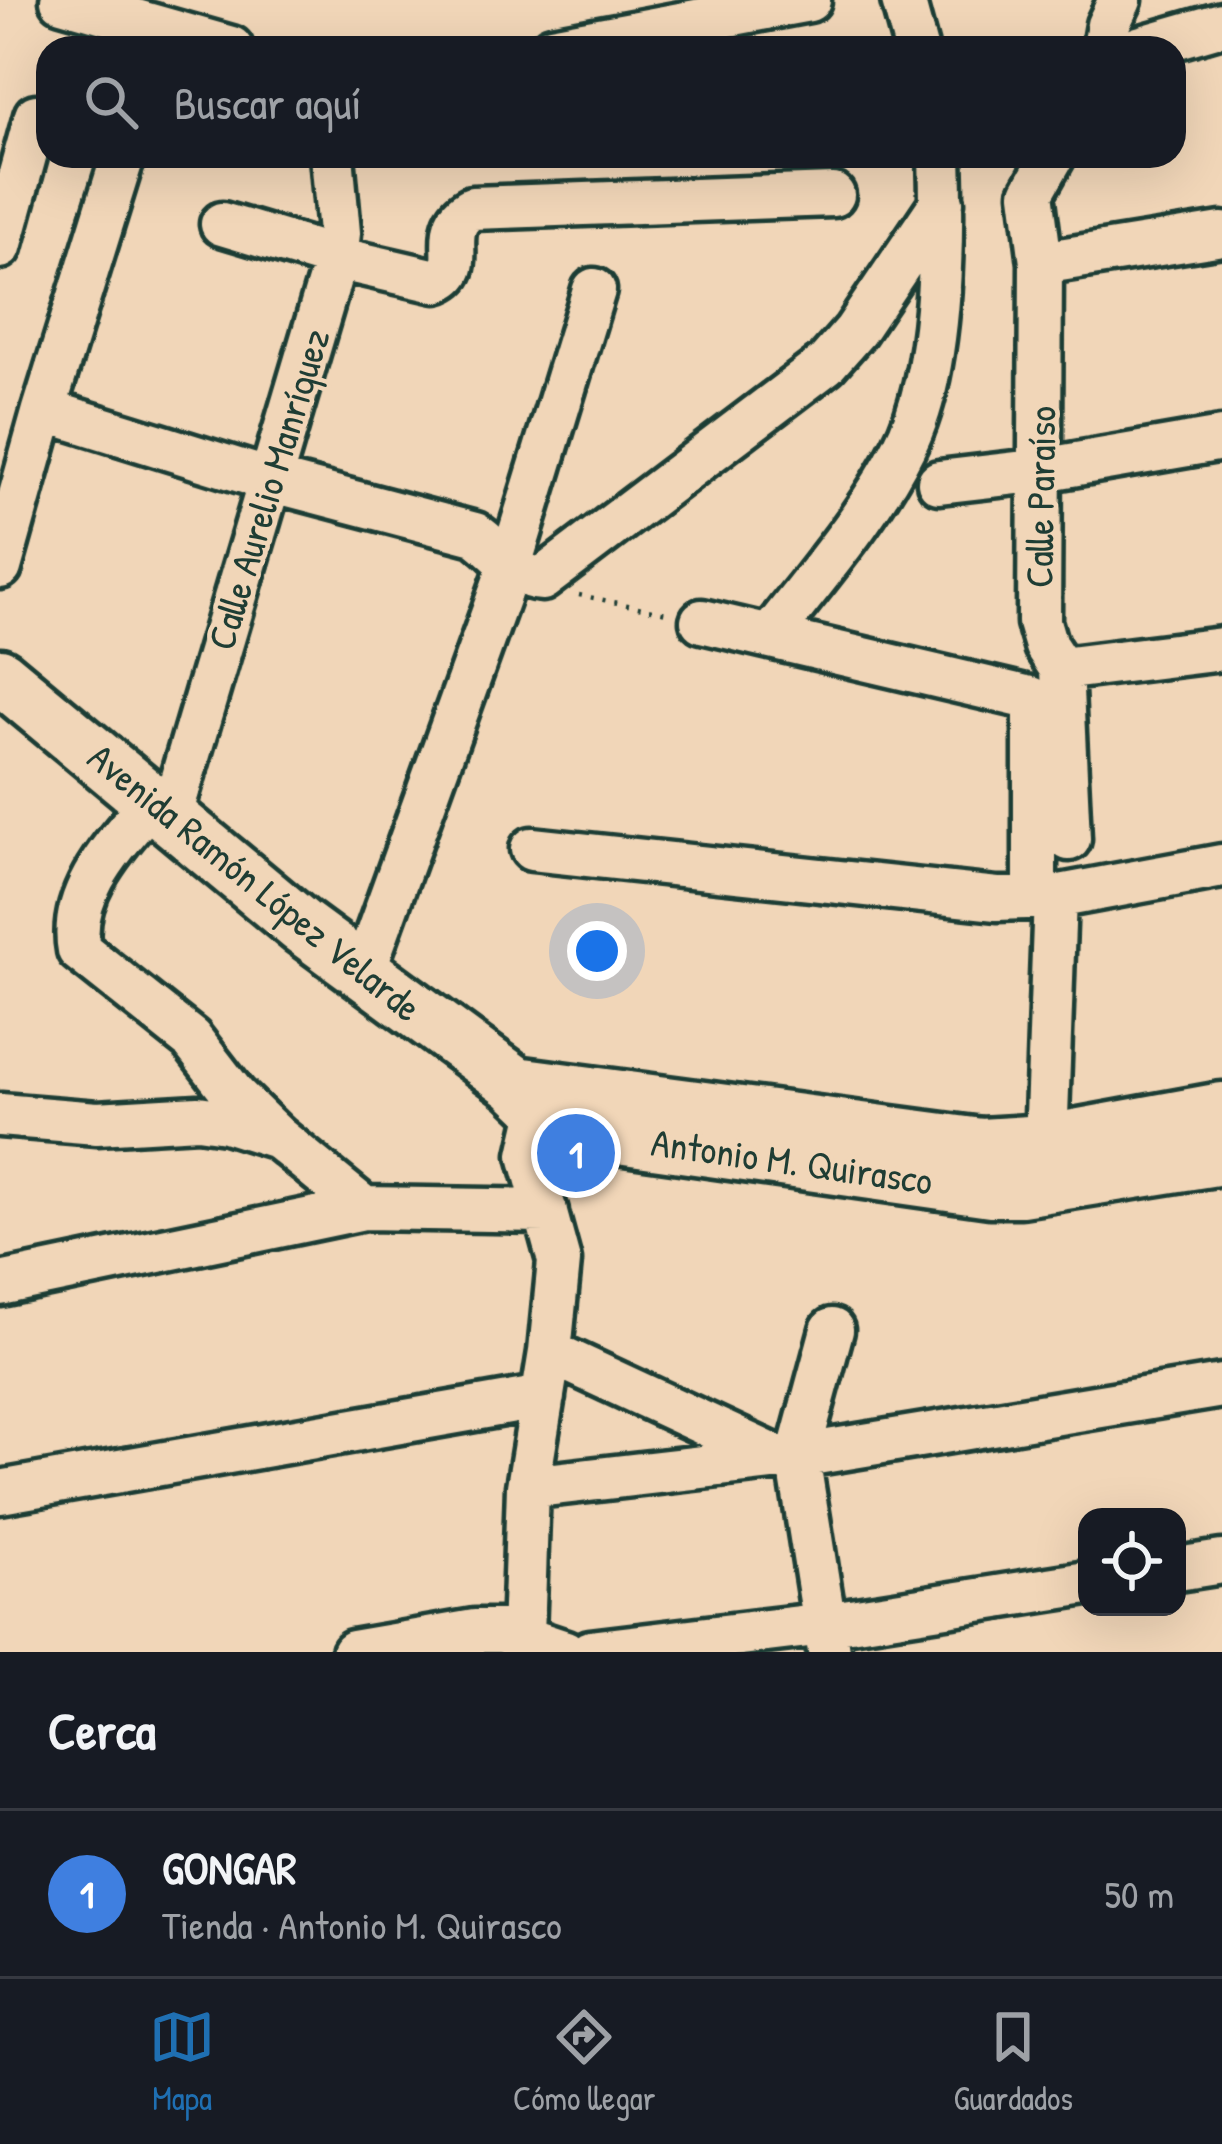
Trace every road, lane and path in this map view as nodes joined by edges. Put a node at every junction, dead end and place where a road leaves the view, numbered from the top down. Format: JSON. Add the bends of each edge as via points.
{"nodes":[{"id":1,"x":62,"y":0,"type":"edge"},
{"id":2,"x":809,"y":0,"type":"edge"},
{"id":3,"x":903,"y":0,"type":"edge"},
{"id":4,"x":1120,"y":0,"type":"edge"},
{"id":5,"x":1222,"y":24,"type":"edge"},
{"id":6,"x":189,"y":36,"type":"edge"},
{"id":7,"x":616,"y":36,"type":"edge"},
{"id":8,"x":913,"y":36,"type":"edge"},
{"id":9,"x":1106,"y":36,"type":"edge"},
{"id":10,"x":1180,"y":36,"type":"edge"},
{"id":11,"x":36,"y":116,"type":"dead end"},
{"id":12,"x":119,"y":168,"type":"edge"},
{"id":13,"x":333,"y":168,"type":"edge"},
{"id":14,"x":941,"y":168,"type":"edge"},
{"id":15,"x":1046,"y":168,"type":"edge"},
{"id":16,"x":833,"y":195,"type":"dead end"},
{"id":17,"x":942,"y":202,"type":"junction"},
{"id":18,"x":222,"y":224,"type":"dead end"},
{"id":19,"x":1222,"y":234,"type":"edge"},
{"id":20,"x":0,"y":247,"type":"edge"},
{"id":21,"x":336,"y":259,"type":"junction"},
{"id":22,"x":1041,"y":262,"type":"junction"},
{"id":23,"x":594,"y":290,"type":"dead end"},
{"id":24,"x":44,"y":410,"type":"junction"},
{"id":25,"x":1222,"y":439,"type":"edge"},
{"id":26,"x":1042,"y":470,"type":"junction"},
{"id":27,"x":270,"y":480,"type":"junction"},
{"id":28,"x":939,"y":482,"type":"dead end"},
{"id":29,"x":0,"y":567,"type":"edge"},
{"id":30,"x":526,"y":572,"type":"junction"},
{"id":31,"x":702,"y":621,"type":"joint"},
{"id":32,"x":772,"y":635,"type":"junction"},
{"id":33,"x":1222,"y":649,"type":"edge"},
{"id":34,"x":0,"y":676,"type":"edge"},
{"id":35,"x":1045,"y":683,"type":"junction"},
{"id":36,"x":161,"y":810,"type":"junction"},
{"id":37,"x":532,"y":849,"type":"dead end"},
{"id":38,"x":1222,"y":866,"type":"edge"},
{"id":39,"x":1045,"y":897,"type":"junction"},
{"id":40,"x":363,"y":973,"type":"junction"},
{"id":41,"x":533,"y":1093,"type":"junction"},
{"id":42,"x":1222,"y":1110,"type":"edge"},
{"id":43,"x":0,"y":1115,"type":"edge"},
{"id":44,"x":277,"y":1137,"type":"junction"},
{"id":45,"x":1222,"y":1156,"type":"edge"},
{"id":46,"x":1046,"y":1164,"type":"junction"},
{"id":47,"x":364,"y":1208,"type":"junction"},
{"id":48,"x":546,"y":1211,"type":"junction"},
{"id":49,"x":0,"y":1284,"type":"edge"},
{"id":50,"x":832,"y":1330,"type":"dead end"},
{"id":51,"x":550,"y":1352,"type":"junction"},
{"id":52,"x":1222,"y":1386,"type":"edge"},
{"id":53,"x":543,"y":1397,"type":"junction"},
{"id":54,"x":787,"y":1457,"type":"junction"},
{"id":55,"x":528,"y":1487,"type":"junction"},
{"id":56,"x":0,"y":1492,"type":"edge"},
{"id":57,"x":1222,"y":1562,"type":"edge"},
{"id":58,"x":1186,"y":1568,"type":"edge"},
{"id":59,"x":1078,"y":1585,"type":"edge"},
{"id":60,"x":523,"y":1636,"type":"junction"},
{"id":61,"x":827,"y":1638,"type":"edge"},
{"id":62,"x":353,"y":1652,"type":"edge"},
{"id":63,"x":565,"y":1652,"type":"edge"},
{"id":64,"x":590,"y":1652,"type":"edge"}],
"edges":[{"from":1,"to":6,"type":"street"},
{"from":2,"to":7,"type":"street"},
{"from":3,"to":8,"type":"street"},
{"from":4,"to":9,"type":"street"},
{"from":5,"to":10,"type":"street"},
{"from":11,"to":20,"type":"street"},
{"from":12,"to":24,"type":"street"},
{"from":13,"to":21,"type":"street","name":"Calle Aurelio Manríquez"},
{"from":14,"to":17,"type":"street"},
{"from":15,"to":22,"type":"street","name":"Calle Paraíso","via":[[1032,193]]},
{"from":16,"to":21,"type":"street","via":[[472,208],[452,225],[453,269],[436,281]]},
{"from":17,"to":30,"type":"street","via":[[826,364]]},
{"from":17,"to":32,"type":"street","via":[[933,338],[905,445]]},
{"from":18,"to":21,"type":"street"},
{"from":19,"to":22,"type":"street"},
{"from":21,"to":27,"type":"street","name":"Calle Aurelio Manríquez"},
{"from":22,"to":26,"type":"street","name":"Calle Paraíso"},
{"from":23,"to":30,"type":"street"},
{"from":24,"to":27,"type":"street"},
{"from":24,"to":29,"type":"street"},
{"from":25,"to":26,"type":"street"},
{"from":26,"to":28,"type":"street"},
{"from":26,"to":35,"type":"street","name":"Calle Paraíso"},
{"from":27,"to":30,"type":"street","via":[[475,534]]},
{"from":27,"to":36,"type":"street","name":"Calle Aurelio Manríquez"},
{"from":30,"to":31,"type":"path","via":[[560,591]]},
{"from":30,"to":40,"type":"street"},
{"from":31,"to":32,"type":"street"},
{"from":32,"to":35,"type":"street"},
{"from":33,"to":35,"type":"street"},
{"from":34,"to":36,"type":"main road","name":"Avenida Ramón López Velarde"},
{"from":35,"to":39,"type":"street","name":"Calle Paraíso","via":[[1057,817]]},
{"from":36,"to":40,"type":"main road","name":"Avenida Ramón López Velarde"},
{"from":36,"to":44,"type":"street","via":[[92,877],[79,950],[190,1039]]},
{"from":37,"to":39,"type":"street","via":[[953,896]]},
{"from":38,"to":39,"type":"street"},
{"from":39,"to":46,"type":"street","name":"Calle Paraíso"},
{"from":40,"to":41,"type":"main road","name":"Avenida Ramón López Velarde"},
{"from":41,"to":46,"type":"main road","name":"Antonio M. Quirasco","via":[[583,1131],[991,1189]]},
{"from":41,"to":48,"type":"street","via":[[530,1154]]},
{"from":42,"to":46,"type":"main road","name":"Antonio M. Quirasco"},
{"from":43,"to":44,"type":"street","via":[[98,1123],[198,1117]]},
{"from":44,"to":47,"type":"street"},
{"from":45,"to":46,"type":"main road","name":"Antonio M. Quirasco"},
{"from":47,"to":48,"type":"street"},
{"from":47,"to":49,"type":"street"},
{"from":48,"to":51,"type":"street","via":[[559,1261]]},
{"from":50,"to":54,"type":"street"},
{"from":51,"to":53,"type":"street"},
{"from":51,"to":54,"type":"street"},
{"from":52,"to":54,"type":"street"},
{"from":53,"to":55,"type":"street"},
{"from":53,"to":56,"type":"street"},
{"from":54,"to":55,"type":"street"},
{"from":54,"to":61,"type":"street"},
{"from":55,"to":60,"type":"street"},
{"from":57,"to":58,"type":"street"},
{"from":59,"to":61,"type":"street"},
{"from":60,"to":62,"type":"street","via":[[475,1631]]},
{"from":60,"to":63,"type":"street"},
{"from":61,"to":64,"type":"street"}]}
